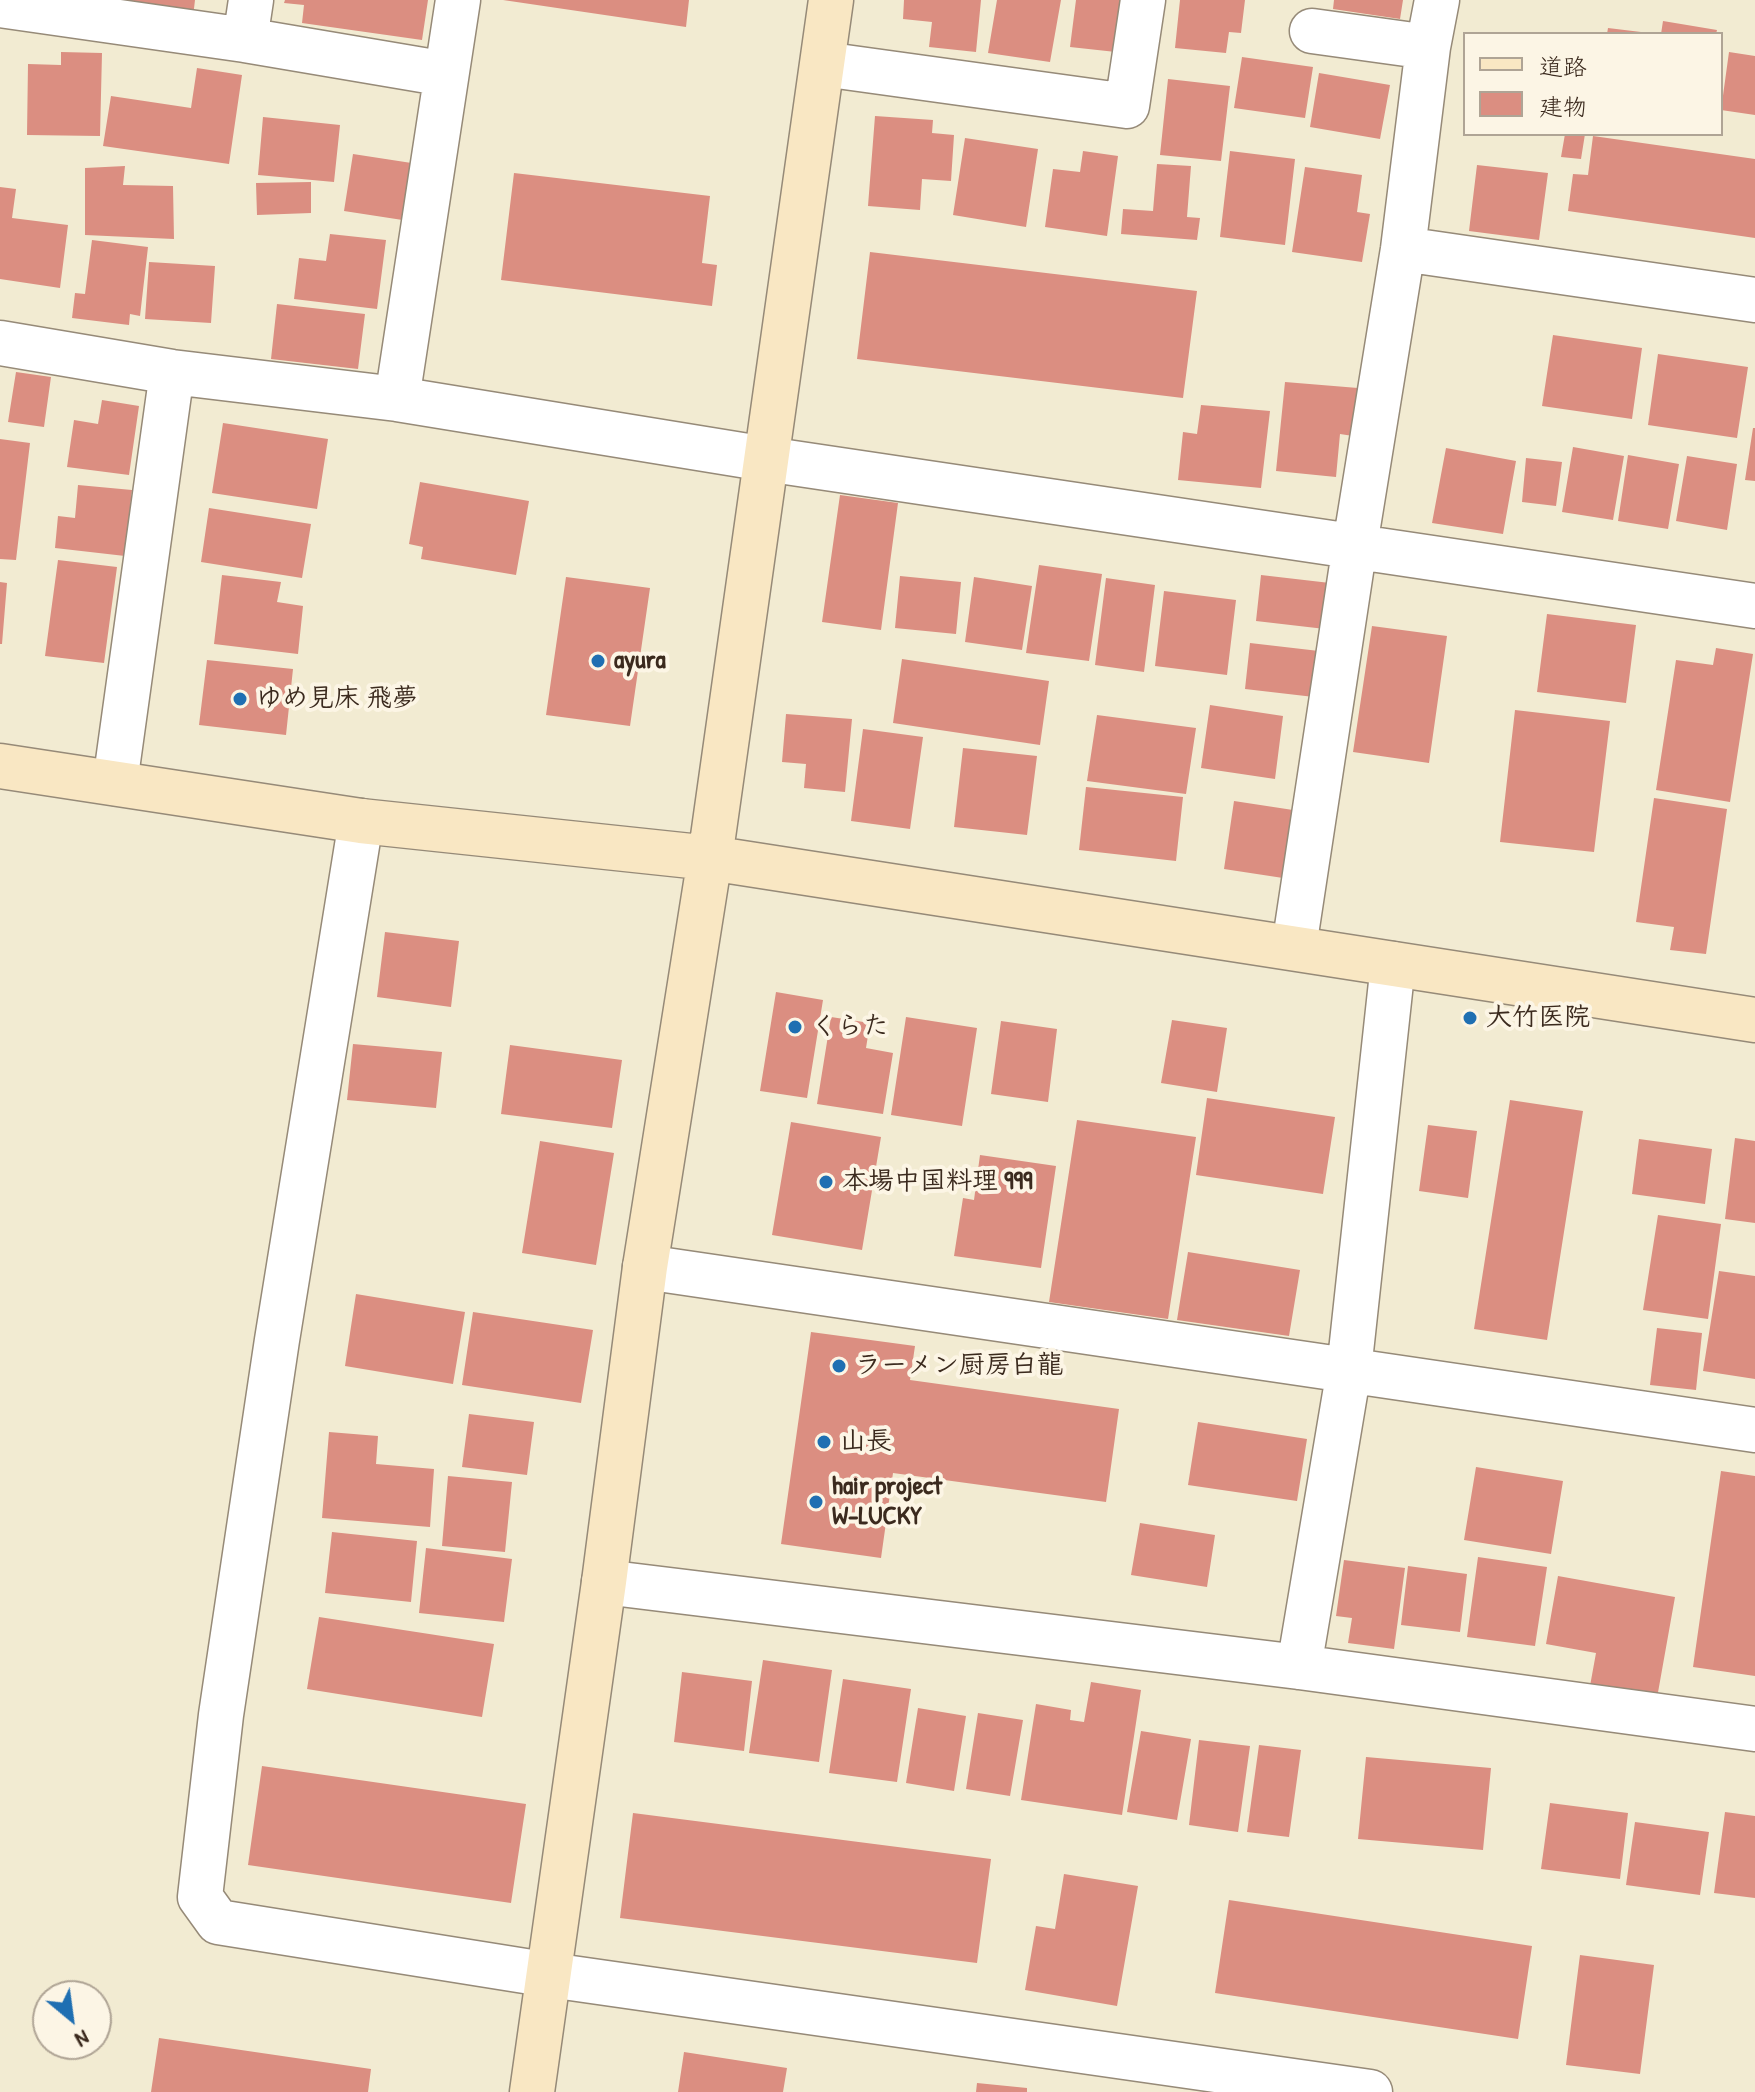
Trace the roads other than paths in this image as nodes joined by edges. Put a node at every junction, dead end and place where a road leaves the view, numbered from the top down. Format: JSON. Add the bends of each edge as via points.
{"nodes":[{"id":1,"x":458,"y":0,"type":"edge"},
{"id":2,"x":831,"y":0,"type":"edge"},
{"id":3,"x":1143,"y":0,"type":"edge"},
{"id":4,"x":1437,"y":0,"type":"edge"},
{"id":5,"x":0,"y":5,"type":"edge"},
{"id":6,"x":248,"y":20,"type":"edge"},
{"id":7,"x":1312,"y":31,"type":"dead end"},
{"id":8,"x":1428,"y":47,"type":"junction"},
{"id":9,"x":823,"y":64,"type":"junction"},
{"id":10,"x":446,"y":74,"type":"junction"},
{"id":11,"x":1403,"y":249,"type":"junction"},
{"id":12,"x":1755,"y":300,"type":"edge"},
{"id":13,"x":0,"y":343,"type":"edge"},
{"id":14,"x":172,"y":372,"type":"junction"},
{"id":15,"x":397,"y":399,"type":"junction"},
{"id":16,"x":766,"y":459,"type":"junction"},
{"id":17,"x":1355,"y":545,"type":"junction"},
{"id":18,"x":1755,"y":606,"type":"edge"},
{"id":19,"x":0,"y":766,"type":"edge"},
{"id":20,"x":115,"y":783,"type":"junction"},
{"id":21,"x":361,"y":821,"type":"junction"},
{"id":22,"x":710,"y":858,"type":"junction"},
{"id":23,"x":1294,"y":947,"type":"junction"},
{"id":24,"x":1393,"y":964,"type":"junction"},
{"id":25,"x":1755,"y":1020,"type":"edge"},
{"id":26,"x":645,"y":1267,"type":"junction"},
{"id":27,"x":1349,"y":1370,"type":"junction"},
{"id":28,"x":1755,"y":1430,"type":"edge"},
{"id":29,"x":604,"y":1582,"type":"junction"},
{"id":30,"x":1299,"y":1667,"type":"junction"},
{"id":31,"x":1755,"y":1729,"type":"edge"},
{"id":32,"x":550,"y":1975,"type":"junction"},
{"id":33,"x":532,"y":2092,"type":"edge"},
{"id":34,"x":1370,"y":2092,"type":"edge"}],
"edges":[{"from":1,"to":10,"type":"street"},
{"from":2,"to":9,"type":"street"},
{"from":3,"to":9,"type":"street","via":[[1127,106]]},
{"from":4,"to":8,"type":"street"},
{"from":5,"to":6,"type":"street"},
{"from":6,"to":10,"type":"street"},
{"from":7,"to":8,"type":"street"},
{"from":8,"to":11,"type":"street"},
{"from":9,"to":16,"type":"street"},
{"from":10,"to":15,"type":"street"},
{"from":11,"to":12,"type":"street"},
{"from":11,"to":17,"type":"street"},
{"from":13,"to":14,"type":"street"},
{"from":14,"to":15,"type":"street"},
{"from":14,"to":20,"type":"street"},
{"from":15,"to":16,"type":"street"},
{"from":16,"to":17,"type":"street"},
{"from":16,"to":22,"type":"street"},
{"from":17,"to":18,"type":"street"},
{"from":17,"to":23,"type":"street"},
{"from":19,"to":20,"type":"street"},
{"from":20,"to":21,"type":"street"},
{"from":21,"to":22,"type":"street"},
{"from":21,"to":32,"type":"street","via":[[221,1715],[200,1897],[218,1922]]},
{"from":22,"to":23,"type":"street"},
{"from":22,"to":26,"type":"street"},
{"from":23,"to":24,"type":"street"},
{"from":24,"to":25,"type":"street"},
{"from":24,"to":27,"type":"street"},
{"from":26,"to":27,"type":"street"},
{"from":26,"to":29,"type":"street"},
{"from":27,"to":28,"type":"street"},
{"from":27,"to":30,"type":"street"},
{"from":29,"to":30,"type":"street"},
{"from":29,"to":32,"type":"street"},
{"from":30,"to":31,"type":"street"},
{"from":32,"to":33,"type":"street"},
{"from":32,"to":34,"type":"street"}]}
